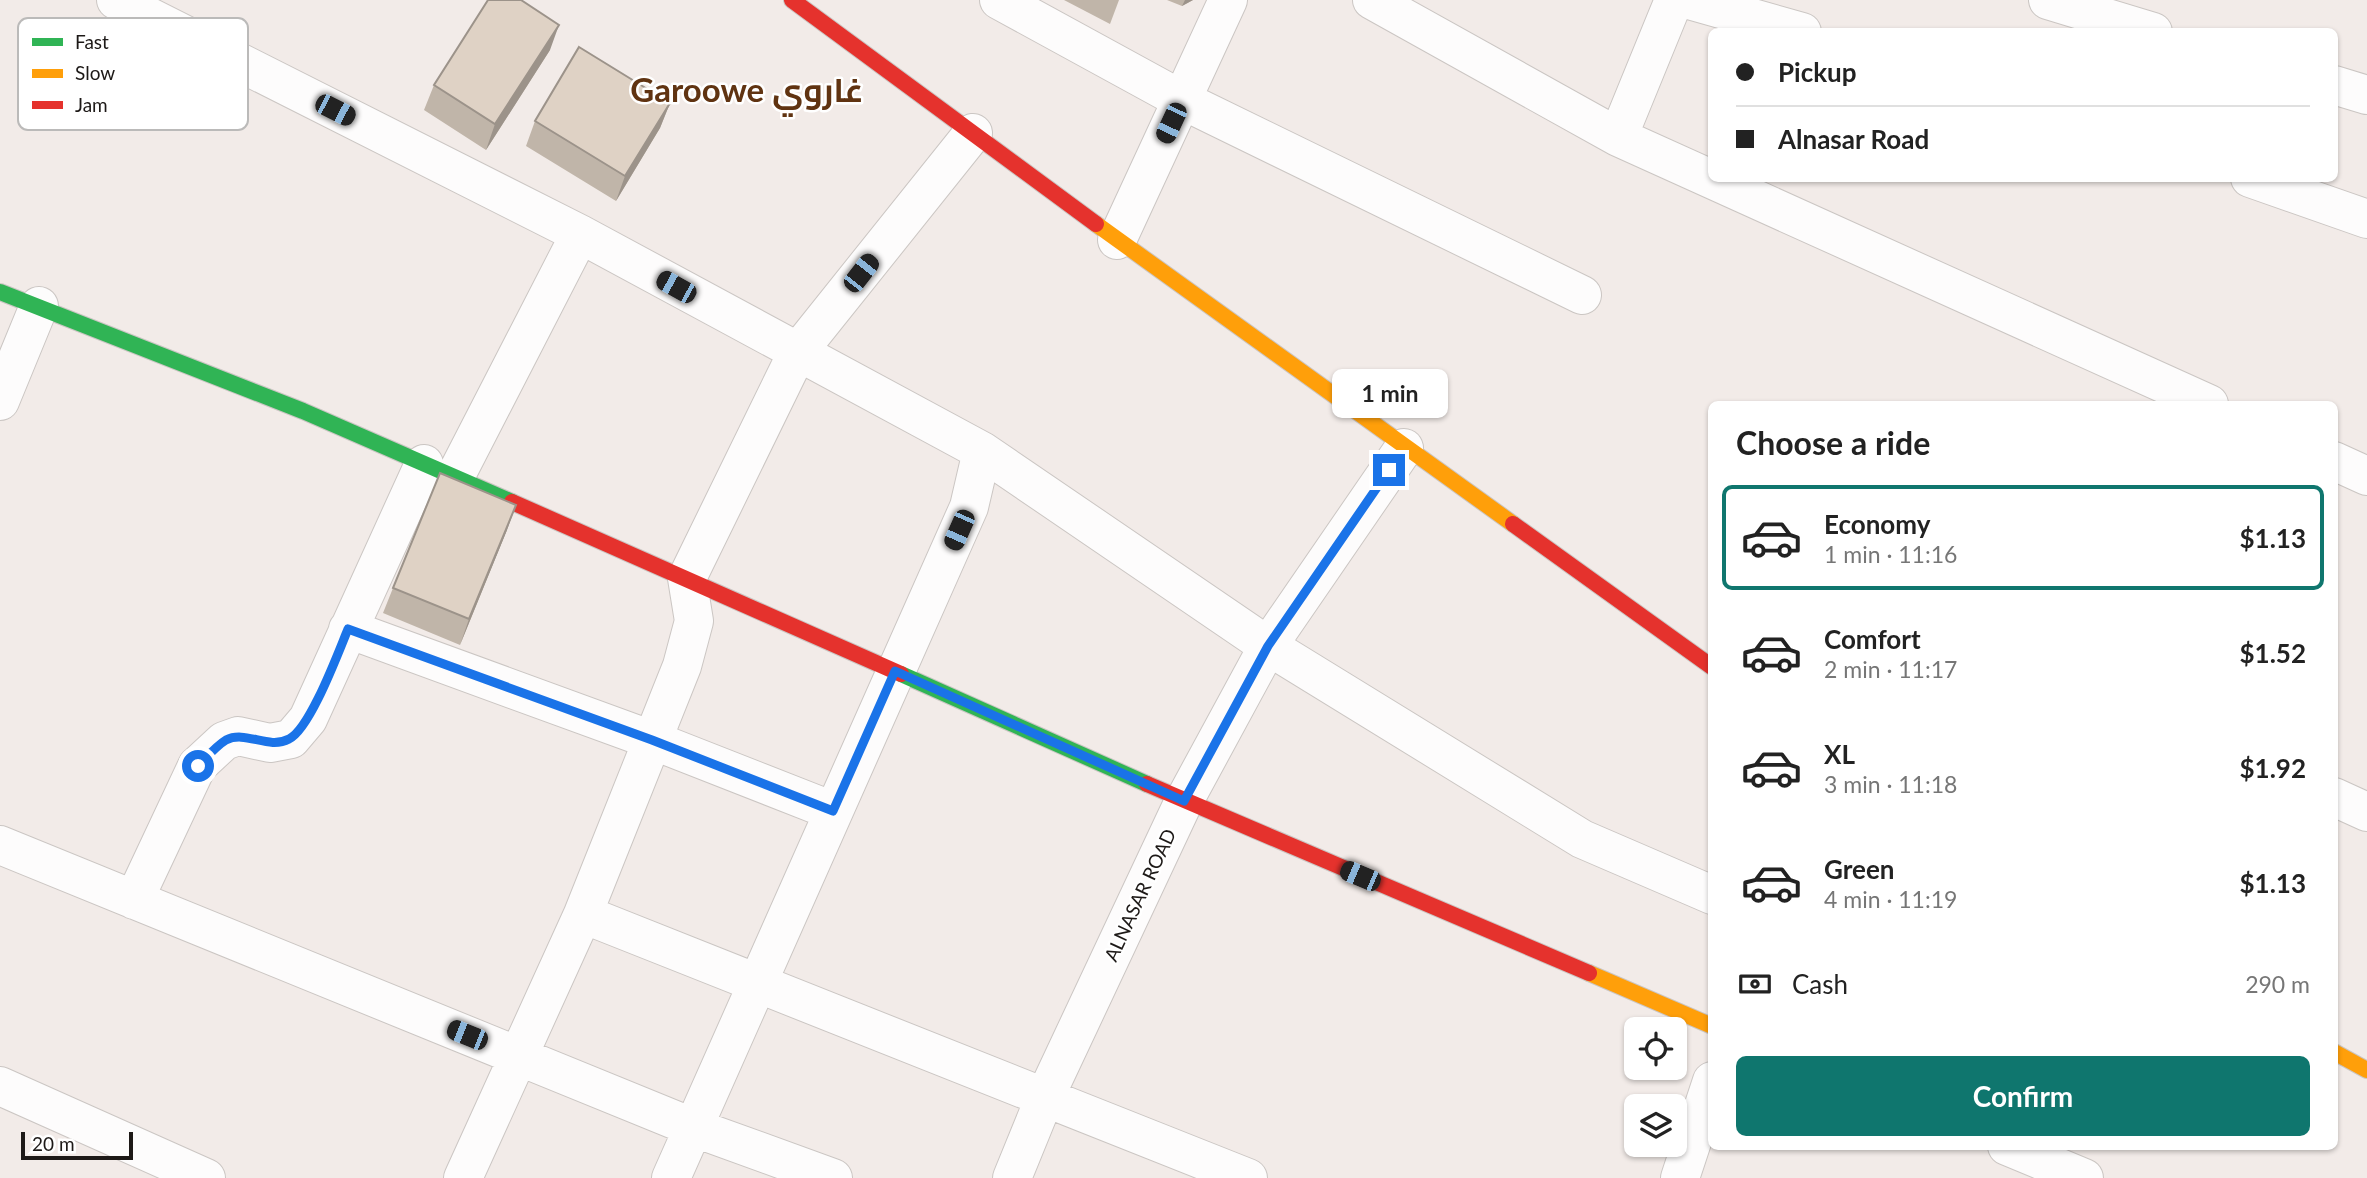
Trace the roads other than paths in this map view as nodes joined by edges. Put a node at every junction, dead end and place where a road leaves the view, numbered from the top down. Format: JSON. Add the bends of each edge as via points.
{"nodes":[{"id":1,"x":116,"y":0,"type":"edge"},
{"id":2,"x":792,"y":0,"type":"edge"},
{"id":3,"x":999,"y":0,"type":"edge"},
{"id":4,"x":1228,"y":0,"type":"edge"},
{"id":5,"x":1372,"y":0,"type":"edge"},
{"id":6,"x":1674,"y":0,"type":"edge"},
{"id":7,"x":1689,"y":0,"type":"edge"},
{"id":8,"x":2048,"y":0,"type":"edge"},
{"id":9,"x":152,"y":18,"type":"edge"},
{"id":10,"x":1788,"y":28,"type":"edge"},
{"id":11,"x":2140,"y":28,"type":"edge"},
{"id":12,"x":248,"y":67,"type":"edge"},
{"id":13,"x":2338,"y":86,"type":"edge"},
{"id":14,"x":2367,"y":95,"type":"edge"},
{"id":15,"x":1182,"y":100,"type":"junction"},
{"id":16,"x":973,"y":133,"type":"junction"},
{"id":17,"x":1618,"y":137,"type":"junction"},
{"id":18,"x":1708,"y":178,"type":"edge"},
{"id":19,"x":1718,"y":182,"type":"edge"},
{"id":20,"x":2261,"y":182,"type":"edge"},
{"id":21,"x":2367,"y":219,"type":"edge"},
{"id":22,"x":580,"y":234,"type":"junction"},
{"id":23,"x":1117,"y":240,"type":"junction"},
{"id":24,"x":0,"y":292,"type":"edge"},
{"id":25,"x":1582,"y":295,"type":"dead end"},
{"id":26,"x":39,"y":306,"type":"junction"},
{"id":27,"x":797,"y":353,"type":"junction"},
{"id":28,"x":0,"y":401,"type":"edge"},
{"id":29,"x":2202,"y":401,"type":"edge"},
{"id":30,"x":1404,"y":448,"type":"junction"},
{"id":31,"x":982,"y":451,"type":"junction"},
{"id":32,"x":2338,"y":463,"type":"edge"},
{"id":33,"x":440,"y":470,"type":"junction"},
{"id":34,"x":2367,"y":476,"type":"edge"},
{"id":35,"x":687,"y":578,"type":"junction"},
{"id":36,"x":348,"y":629,"type":"junction"},
{"id":37,"x":1268,"y":646,"type":"junction"},
{"id":38,"x":1708,"y":664,"type":"edge"},
{"id":39,"x":895,"y":671,"type":"junction"},
{"id":40,"x":652,"y":740,"type":"junction"},
{"id":41,"x":2338,"y":799,"type":"edge"},
{"id":42,"x":1184,"y":801,"type":"junction"},
{"id":43,"x":833,"y":811,"type":"junction"},
{"id":44,"x":2367,"y":812,"type":"edge"},
{"id":45,"x":0,"y":845,"type":"edge"},
{"id":46,"x":1708,"y":893,"type":"edge"},
{"id":47,"x":134,"y":900,"type":"junction"},
{"id":48,"x":583,"y":914,"type":"junction"},
{"id":49,"x":757,"y":982,"type":"junction"},
{"id":50,"x":1708,"y":1024,"type":"edge"},
{"id":51,"x":2338,"y":1054,"type":"edge"},
{"id":52,"x":518,"y":1056,"type":"junction"},
{"id":53,"x":2367,"y":1070,"type":"edge"},
{"id":54,"x":0,"y":1086,"type":"edge"},
{"id":55,"x":1708,"y":1093,"type":"edge"},
{"id":56,"x":1045,"y":1097,"type":"junction"},
{"id":57,"x":692,"y":1126,"type":"junction"},
{"id":58,"x":2017,"y":1150,"type":"edge"},
{"id":59,"x":206,"y":1178,"type":"edge"},
{"id":60,"x":463,"y":1178,"type":"edge"},
{"id":61,"x":671,"y":1178,"type":"edge"},
{"id":62,"x":834,"y":1178,"type":"edge"},
{"id":63,"x":1012,"y":1178,"type":"edge"},
{"id":64,"x":1248,"y":1178,"type":"edge"},
{"id":65,"x":1680,"y":1178,"type":"edge"},
{"id":66,"x":2084,"y":1178,"type":"edge"}],
"edges":[{"from":1,"to":9,"type":"street"},
{"from":2,"to":16,"type":"street"},
{"from":3,"to":15,"type":"street"},
{"from":4,"to":15,"type":"street"},
{"from":5,"to":17,"type":"street"},
{"from":6,"to":17,"type":"street"},
{"from":7,"to":10,"type":"street"},
{"from":8,"to":11,"type":"street"},
{"from":12,"to":22,"type":"street"},
{"from":13,"to":14,"type":"street"},
{"from":15,"to":23,"type":"street"},
{"from":15,"to":25,"type":"street"},
{"from":16,"to":23,"type":"street"},
{"from":16,"to":27,"type":"street"},
{"from":17,"to":18,"type":"street"},
{"from":19,"to":29,"type":"street"},
{"from":20,"to":21,"type":"street"},
{"from":22,"to":27,"type":"street"},
{"from":22,"to":33,"type":"street"},
{"from":23,"to":30,"type":"street"},
{"from":24,"to":26,"type":"street"},
{"from":26,"to":28,"type":"street"},
{"from":26,"to":33,"type":"street"},
{"from":27,"to":31,"type":"street"},
{"from":27,"to":35,"type":"street"},
{"from":30,"to":37,"type":"street","name":"ALNASAR ROAD"},
{"from":30,"to":38,"type":"street"},
{"from":31,"to":37,"type":"street"},
{"from":31,"to":39,"type":"street","via":[[969,507]]},
{"from":32,"to":34,"type":"street"},
{"from":33,"to":35,"type":"street"},
{"from":33,"to":36,"type":"street"},
{"from":35,"to":39,"type":"street"},
{"from":35,"to":40,"type":"street","via":[[694,621],[682,666]]},
{"from":36,"to":40,"type":"street"},
{"from":36,"to":47,"type":"street","via":[[308,719],[290,739],[270,743],[238,736],[224,741],[198,766]]},
{"from":37,"to":42,"type":"street","name":"ALNASAR ROAD"},
{"from":37,"to":46,"type":"street","via":[[1582,839]]},
{"from":39,"to":42,"type":"street"},
{"from":39,"to":43,"type":"street"},
{"from":40,"to":43,"type":"street"},
{"from":40,"to":48,"type":"street"},
{"from":41,"to":44,"type":"street"},
{"from":42,"to":50,"type":"street"},
{"from":42,"to":56,"type":"street","name":"ALNASAR ROAD"},
{"from":43,"to":49,"type":"street"},
{"from":45,"to":47,"type":"street"},
{"from":47,"to":52,"type":"street"},
{"from":48,"to":49,"type":"street"},
{"from":48,"to":52,"type":"street"},
{"from":49,"to":56,"type":"street"},
{"from":49,"to":57,"type":"street"},
{"from":51,"to":53,"type":"street"},
{"from":52,"to":57,"type":"street"},
{"from":52,"to":60,"type":"street"},
{"from":54,"to":59,"type":"street"},
{"from":55,"to":65,"type":"street"},
{"from":56,"to":63,"type":"street","name":"ALNASAR ROAD"},
{"from":56,"to":64,"type":"street"},
{"from":57,"to":61,"type":"street"},
{"from":57,"to":62,"type":"street"},
{"from":58,"to":66,"type":"street"}]}
